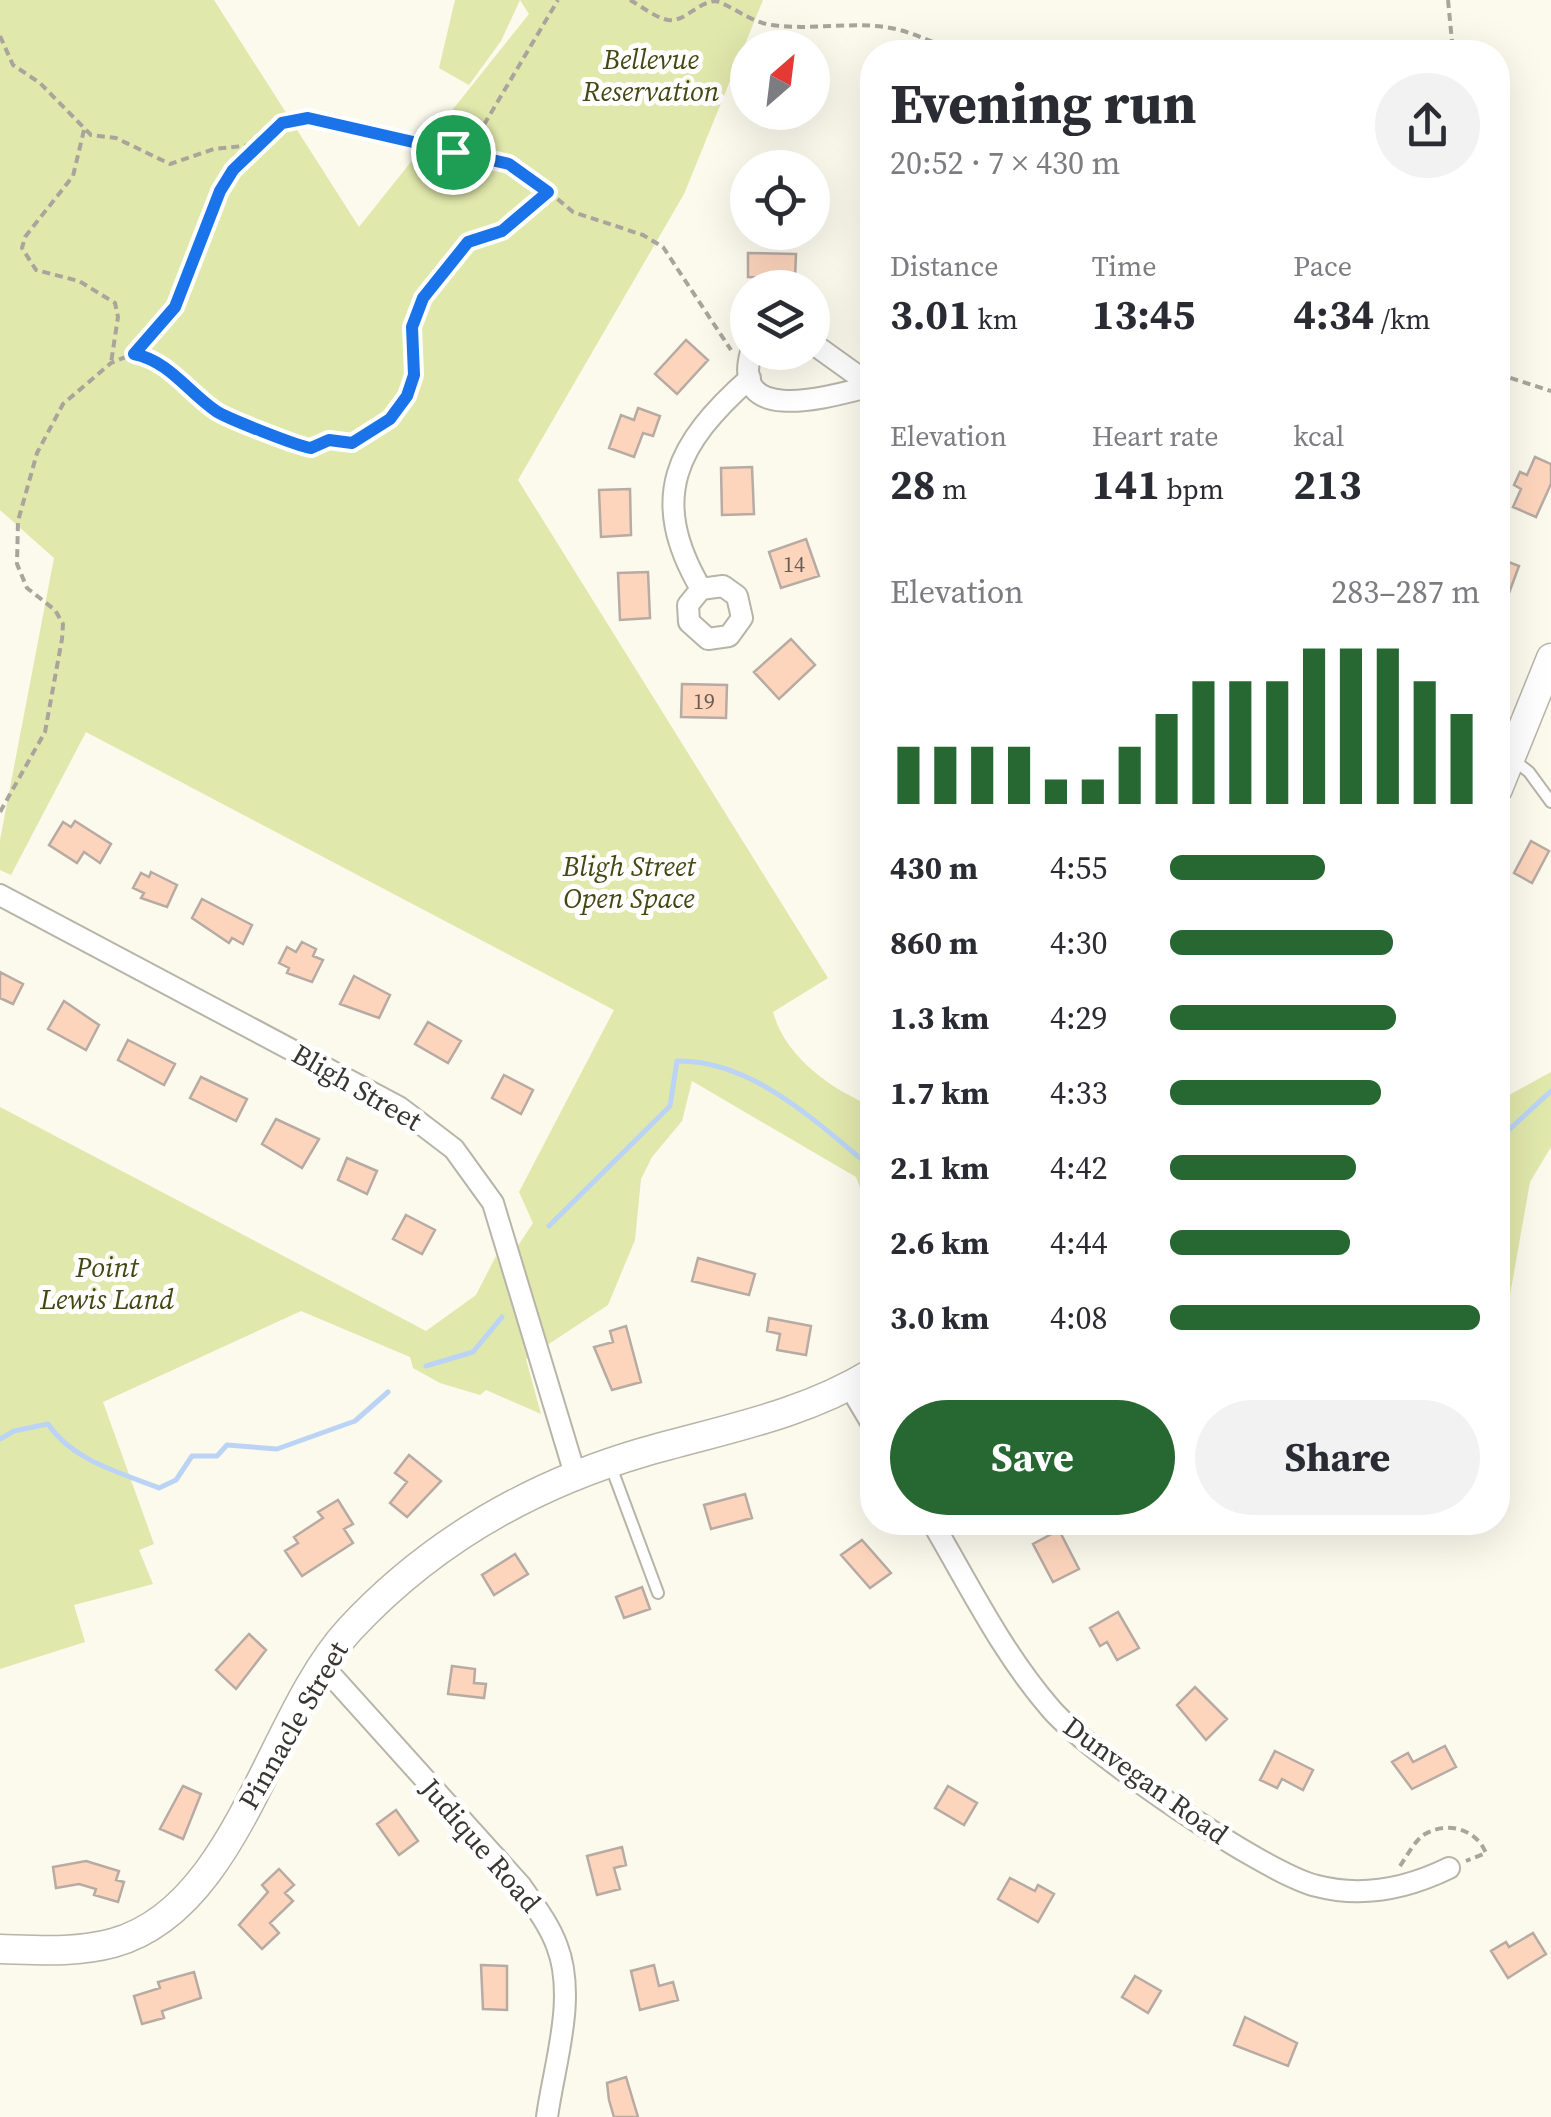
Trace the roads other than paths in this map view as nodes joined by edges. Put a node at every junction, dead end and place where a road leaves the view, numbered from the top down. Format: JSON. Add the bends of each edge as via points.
{"nodes":[{"id":1,"x":830,"y":355,"type":"edge"},
{"id":2,"x":747,"y":370,"type":"edge"},
{"id":3,"x":752,"y":370,"type":"edge"},
{"id":4,"x":860,"y":377,"type":"edge"},
{"id":5,"x":860,"y":388,"type":"edge"},
{"id":6,"x":701,"y":589,"type":"dead end"},
{"id":7,"x":1551,"y":658,"type":"edge"},
{"id":8,"x":1510,"y":758,"type":"joint"},
{"id":9,"x":1551,"y":802,"type":"edge"},
{"id":10,"x":0,"y":895,"type":"edge"},
{"id":11,"x":860,"y":1381,"type":"edge"},
{"id":12,"x":610,"y":1463,"type":"junction"},
{"id":13,"x":575,"y":1474,"type":"junction"},
{"id":14,"x":940,"y":1535,"type":"edge"},
{"id":15,"x":658,"y":1593,"type":"dead end"},
{"id":16,"x":322,"y":1665,"type":"junction"},
{"id":17,"x":1450,"y":1868,"type":"road end"},
{"id":18,"x":0,"y":1949,"type":"edge"},
{"id":19,"x":547,"y":2117,"type":"edge"}],
"edges":[{"from":1,"to":4,"type":"street"},
{"from":2,"to":6,"type":"street","via":[[708,415],[680,465],[673,519]]},
{"from":3,"to":5,"type":"street","via":[[764,396],[787,402]]},
{"from":7,"to":8,"type":"street"},
{"from":8,"to":9,"type":"lane"},
{"from":10,"to":13,"type":"street","name":"Bligh Street","via":[[399,1107],[454,1149],[504,1227]]},
{"from":11,"to":12,"type":"street","name":"Pinnacle Street","via":[[828,1400]]},
{"from":12,"to":13,"type":"street","name":"Pinnacle Street"},
{"from":12,"to":15,"type":"lane"},
{"from":13,"to":16,"type":"street","name":"Pinnacle Street","via":[[474,1524],[424,1561],[349,1630]]},
{"from":14,"to":17,"type":"street","name":"Dunvegan Road","via":[[1019,1665],[1066,1726],[1236,1845],[1296,1879],[1332,1889],[1394,1889]]},
{"from":16,"to":18,"type":"street","name":"Pinnacle Street","via":[[219,1855],[178,1904],[114,1943]]},
{"from":16,"to":19,"type":"street","name":"Judique Road","via":[[547,1923],[564,1985]]}]}
